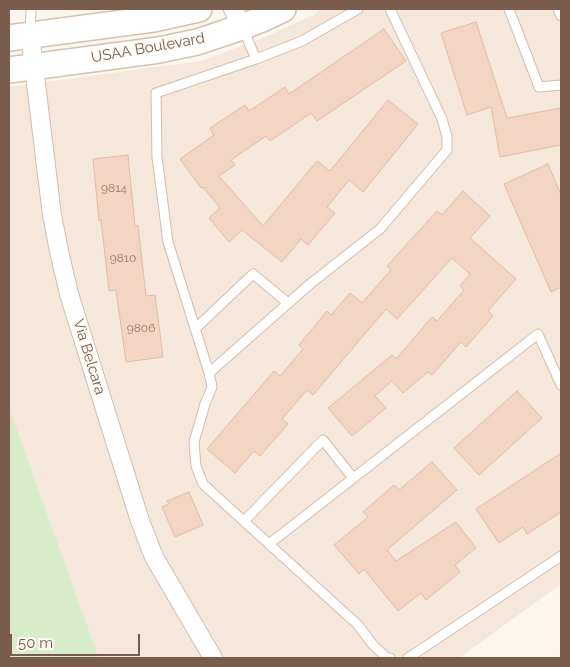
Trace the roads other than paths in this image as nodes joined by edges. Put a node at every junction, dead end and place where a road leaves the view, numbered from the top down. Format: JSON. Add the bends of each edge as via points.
{"nodes":[{"id":1,"x":31,"y":9,"type":"edge"},
{"id":2,"x":199,"y":9,"type":"edge"},
{"id":3,"x":283,"y":9,"type":"edge"},
{"id":4,"x":358,"y":9,"type":"edge"},
{"id":5,"x":390,"y":9,"type":"edge"},
{"id":6,"x":509,"y":9,"type":"edge"},
{"id":7,"x":558,"y":9,"type":"edge"},
{"id":8,"x":561,"y":16,"type":"edge"},
{"id":9,"x":238,"y":18,"type":"edge"},
{"id":10,"x":19,"y":37,"type":"edge"},
{"id":11,"x":256,"y":59,"type":"junction"},
{"id":12,"x":34,"y":66,"type":"junction"},
{"id":13,"x":9,"y":70,"type":"edge"},
{"id":14,"x":561,"y":85,"type":"edge"},
{"id":15,"x":288,"y":303,"type":"junction"},
{"id":16,"x":195,"y":328,"type":"junction"},
{"id":17,"x":209,"y":373,"type":"junction"},
{"id":18,"x":561,"y":385,"type":"edge"},
{"id":19,"x":354,"y":478,"type":"junction"},
{"id":20,"x":244,"y":521,"type":"junction"},
{"id":21,"x":269,"y":544,"type":"junction"},
{"id":22,"x":561,"y":556,"type":"edge"},
{"id":23,"x":214,"y":658,"type":"edge"},
{"id":24,"x":390,"y":658,"type":"edge"},
{"id":25,"x":408,"y":658,"type":"edge"}],
"edges":[{"from":1,"to":10,"type":"lane"},
{"from":2,"to":10,"type":"street","name":"USAA Boulevard","via":[[153,19]]},
{"from":3,"to":9,"type":"street","name":"USAA Boulevard","via":[[262,19]]},
{"from":4,"to":11,"type":"lane","via":[[302,41]]},
{"from":5,"to":15,"type":"lane","via":[[442,119],[447,150],[380,229]]},
{"from":6,"to":14,"type":"lane","via":[[539,87]]},
{"from":7,"to":8,"type":"lane"},
{"from":9,"to":11,"type":"lane"},
{"from":9,"to":12,"type":"street","name":"USAA Boulevard","via":[[197,42]]},
{"from":10,"to":12,"type":"street","name":"Via Belcara"},
{"from":11,"to":16,"type":"lane","via":[[156,93],[157,157],[168,242]]},
{"from":12,"to":13,"type":"street","name":"USAA Boulevard"},
{"from":12,"to":23,"type":"street","name":"Via Belcara","via":[[52,215],[69,294],[154,557]]},
{"from":15,"to":16,"type":"lane","via":[[253,274]]},
{"from":15,"to":17,"type":"lane"},
{"from":16,"to":17,"type":"lane"},
{"from":17,"to":20,"type":"lane","via":[[212,387],[194,442],[196,466],[203,484]]},
{"from":18,"to":19,"type":"lane","via":[[538,334]]},
{"from":19,"to":20,"type":"lane","via":[[323,440]]},
{"from":19,"to":21,"type":"lane"},
{"from":20,"to":21,"type":"lane"},
{"from":21,"to":24,"type":"lane","via":[[358,625],[372,645]]},
{"from":22,"to":25,"type":"lane"}]}
